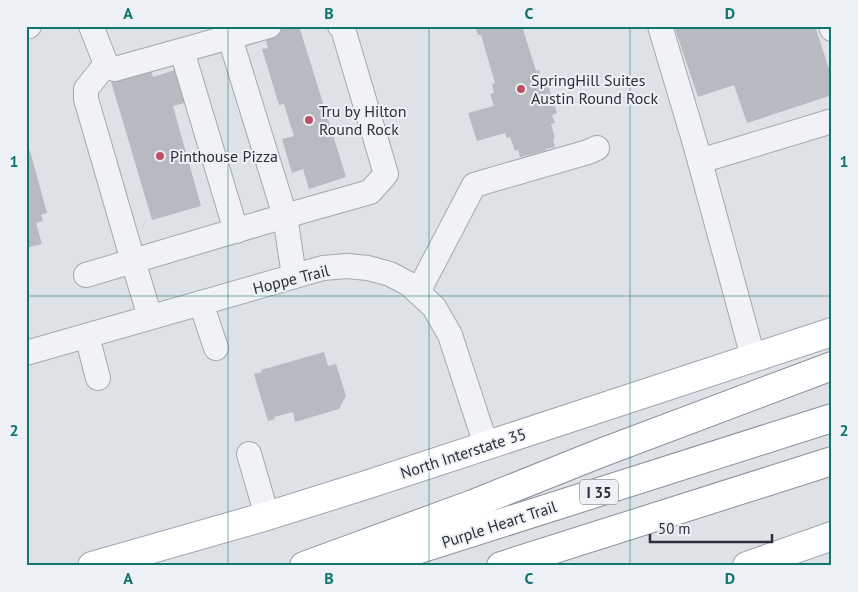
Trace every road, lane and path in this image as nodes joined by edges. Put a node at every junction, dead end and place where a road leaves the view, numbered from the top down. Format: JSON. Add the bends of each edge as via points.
{"nodes":[{"id":1,"x":91,"y":26,"type":"edge"},
{"id":2,"x":269,"y":26,"type":"edge"},
{"id":3,"x":340,"y":26,"type":"edge"},
{"id":4,"x":660,"y":26,"type":"edge"},
{"id":5,"x":230,"y":38,"type":"junction"},
{"id":6,"x":182,"y":51,"type":"junction"},
{"id":7,"x":106,"y":64,"type":"junction"},
{"id":8,"x":832,"y":121,"type":"edge"},
{"id":9,"x":597,"y":148,"type":"dead end"},
{"id":10,"x":700,"y":161,"type":"junction"},
{"id":11,"x":285,"y":216,"type":"junction"},
{"id":12,"x":236,"y":230,"type":"junction"},
{"id":13,"x":132,"y":260,"type":"junction"},
{"id":14,"x":86,"y":275,"type":"dead end"},
{"id":15,"x":294,"y":276,"type":"junction"},
{"id":16,"x":418,"y":292,"type":"junction"},
{"id":17,"x":201,"y":303,"type":"junction"},
{"id":18,"x":150,"y":318,"type":"junction"},
{"id":19,"x":832,"y":332,"type":"edge"},
{"id":20,"x":87,"y":336,"type":"junction"},
{"id":21,"x":216,"y":348,"type":"dead end"},
{"id":22,"x":26,"y":353,"type":"edge"},
{"id":23,"x":754,"y":358,"type":"junction"},
{"id":24,"x":832,"y":366,"type":"edge"},
{"id":25,"x":98,"y":378,"type":"dead end"},
{"id":26,"x":832,"y":418,"type":"edge"},
{"id":27,"x":486,"y":445,"type":"junction"},
{"id":28,"x":249,"y":454,"type":"dead end"},
{"id":29,"x":832,"y":461,"type":"edge"},
{"id":30,"x":267,"y":516,"type":"junction"},
{"id":31,"x":832,"y":536,"type":"edge"},
{"id":32,"x":92,"y":566,"type":"edge"},
{"id":33,"x":304,"y":566,"type":"edge"},
{"id":34,"x":366,"y":566,"type":"edge"},
{"id":35,"x":501,"y":566,"type":"edge"},
{"id":36,"x":747,"y":566,"type":"edge"}],
"edges":[{"from":1,"to":7,"type":"street"},
{"from":2,"to":5,"type":"street"},
{"from":3,"to":11,"type":"street","via":[[386,174],[370,192]]},
{"from":4,"to":10,"type":"street"},
{"from":5,"to":6,"type":"street"},
{"from":5,"to":11,"type":"street"},
{"from":6,"to":7,"type":"street","via":[[116,69]]},
{"from":6,"to":12,"type":"street"},
{"from":7,"to":13,"type":"street","via":[[86,89],[86,99]]},
{"from":8,"to":10,"type":"street"},
{"from":9,"to":16,"type":"street","via":[[474,185]]},
{"from":10,"to":23,"type":"street"},
{"from":11,"to":12,"type":"street"},
{"from":11,"to":15,"type":"street"},
{"from":12,"to":13,"type":"street"},
{"from":13,"to":14,"type":"street"},
{"from":13,"to":18,"type":"street"},
{"from":15,"to":16,"type":"street","name":"Hoppe Trail","via":[[323,268],[368,268],[400,279]]},
{"from":15,"to":17,"type":"street","name":"Hoppe Trail"},
{"from":16,"to":27,"type":"street","name":"Hoppe Trail","via":[[434,307],[450,335]]},
{"from":17,"to":18,"type":"street","name":"Hoppe Trail"},
{"from":17,"to":21,"type":"street"},
{"from":18,"to":20,"type":"street","name":"Hoppe Trail"},
{"from":19,"to":23,"type":"main road","name":"North Interstate 35"},
{"from":20,"to":22,"type":"street","name":"Hoppe Trail"},
{"from":20,"to":25,"type":"street"},
{"from":23,"to":27,"type":"main road","name":"North Interstate 35"},
{"from":24,"to":33,"type":"main road"},
{"from":26,"to":34,"type":"main road","name":"Purple Heart Trail","number":"I 35"},
{"from":27,"to":30,"type":"main road","name":"North Interstate 35"},
{"from":28,"to":30,"type":"street"},
{"from":29,"to":35,"type":"main road","number":"I 35"},
{"from":30,"to":32,"type":"main road","name":"North Interstate 35"},
{"from":31,"to":36,"type":"main road"}]}
